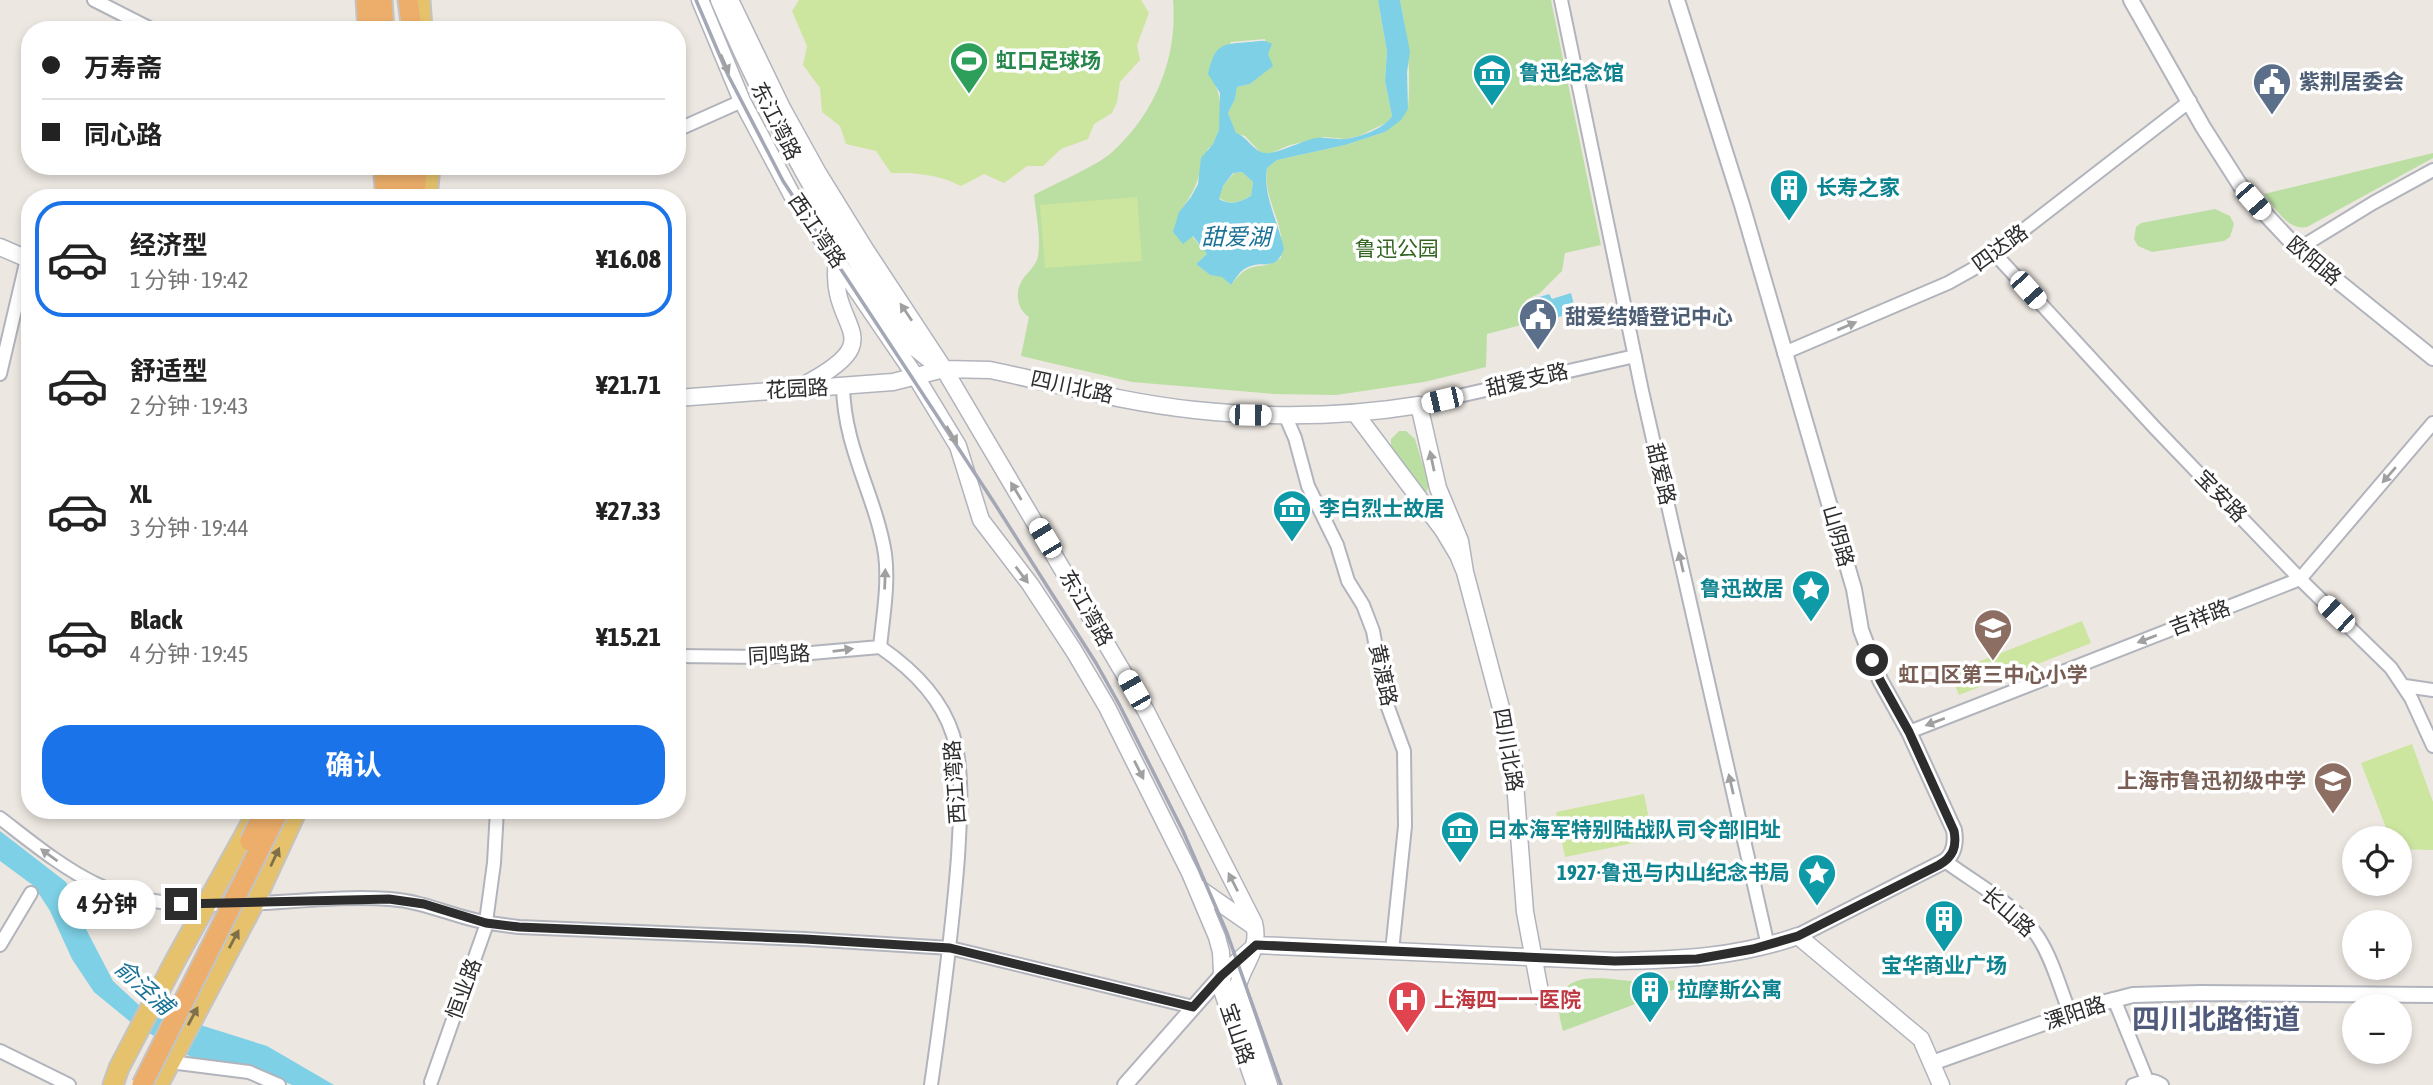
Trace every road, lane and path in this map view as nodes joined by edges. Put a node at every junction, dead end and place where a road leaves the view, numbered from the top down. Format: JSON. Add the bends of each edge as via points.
{"nodes":[{"id":1,"x":94,"y":0,"type":"edge"},
{"id":2,"x":366,"y":0,"type":"edge"},
{"id":3,"x":373,"y":0,"type":"edge"},
{"id":4,"x":382,"y":0,"type":"edge"},
{"id":5,"x":397,"y":0,"type":"edge"},
{"id":6,"x":408,"y":0,"type":"edge"},
{"id":7,"x":420,"y":0,"type":"edge"},
{"id":8,"x":700,"y":0,"type":"edge"},
{"id":9,"x":719,"y":0,"type":"edge"},
{"id":10,"x":730,"y":0,"type":"edge"},
{"id":11,"x":1561,"y":0,"type":"edge"},
{"id":12,"x":1676,"y":0,"type":"edge"},
{"id":13,"x":2131,"y":0,"type":"edge"},
{"id":14,"x":135,"y":21,"type":"edge"},
{"id":15,"x":367,"y":21,"type":"edge"},
{"id":16,"x":375,"y":21,"type":"edge"},
{"id":17,"x":383,"y":21,"type":"edge"},
{"id":18,"x":399,"y":21,"type":"edge"},
{"id":19,"x":411,"y":21,"type":"edge"},
{"id":20,"x":421,"y":21,"type":"edge"},
{"id":21,"x":742,"y":101,"type":"junction"},
{"id":22,"x":2190,"y":101,"type":"junction"},
{"id":23,"x":686,"y":126,"type":"edge"},
{"id":24,"x":2433,"y":170,"type":"edge"},
{"id":25,"x":0,"y":247,"type":"edge"},
{"id":26,"x":2298,"y":250,"type":"junction"},
{"id":27,"x":1995,"y":254,"type":"junction"},
{"id":28,"x":21,"y":256,"type":"edge"},
{"id":29,"x":837,"y":261,"type":"junction"},
{"id":30,"x":21,"y":288,"type":"edge"},
{"id":31,"x":1784,"y":353,"type":"junction"},
{"id":32,"x":1635,"y":356,"type":"junction"},
{"id":33,"x":2433,"y":358,"type":"edge"},
{"id":34,"x":944,"y":369,"type":"junction"},
{"id":35,"x":0,"y":373,"type":"edge"},
{"id":36,"x":916,"y":377,"type":"junction"},
{"id":37,"x":843,"y":386,"type":"junction"},
{"id":38,"x":798,"y":388,"type":"junction"},
{"id":39,"x":686,"y":397,"type":"edge"},
{"id":40,"x":1419,"y":405,"type":"junction"},
{"id":41,"x":1355,"y":413,"type":"junction"},
{"id":42,"x":1284,"y":415,"type":"junction"},
{"id":43,"x":2433,"y":423,"type":"edge"},
{"id":44,"x":1438,"y":488,"type":"junction"},
{"id":45,"x":1420,"y":501,"type":"junction"},
{"id":46,"x":1465,"y":572,"type":"junction"},
{"id":47,"x":2300,"y":579,"type":"junction"},
{"id":48,"x":880,"y":647,"type":"junction"},
{"id":49,"x":686,"y":656,"type":"edge"},
{"id":50,"x":2405,"y":686,"type":"junction"},
{"id":51,"x":2433,"y":690,"type":"edge"},
{"id":52,"x":1909,"y":732,"type":"junction"},
{"id":53,"x":2433,"y":747,"type":"edge"},
{"id":54,"x":0,"y":818,"type":"edge"},
{"id":55,"x":252,"y":819,"type":"edge"},
{"id":56,"x":261,"y":819,"type":"edge"},
{"id":57,"x":274,"y":819,"type":"edge"},
{"id":58,"x":293,"y":819,"type":"edge"},
{"id":59,"x":496,"y":819,"type":"edge"},
{"id":60,"x":1945,"y":861,"type":"junction"},
{"id":61,"x":1196,"y":886,"type":"junction"},
{"id":62,"x":31,"y":893,"type":"dead end"},
{"id":63,"x":254,"y":903,"type":"junction"},
{"id":64,"x":207,"y":905,"type":"junction"},
{"id":65,"x":486,"y":923,"type":"junction"},
{"id":66,"x":1255,"y":928,"type":"junction"},
{"id":67,"x":1798,"y":936,"type":"junction"},
{"id":68,"x":0,"y":945,"type":"edge"},
{"id":69,"x":1256,"y":945,"type":"junction"},
{"id":70,"x":1768,"y":946,"type":"junction"},
{"id":71,"x":950,"y":948,"type":"junction"},
{"id":72,"x":1392,"y":951,"type":"junction"},
{"id":73,"x":1533,"y":957,"type":"junction"},
{"id":74,"x":1221,"y":976,"type":"junction"},
{"id":75,"x":2433,"y":995,"type":"edge"},
{"id":76,"x":1541,"y":997,"type":"dead end"},
{"id":77,"x":2114,"y":999,"type":"junction"},
{"id":78,"x":1241,"y":1006,"type":"junction"},
{"id":79,"x":1193,"y":1007,"type":"junction"},
{"id":80,"x":2070,"y":1013,"type":"junction"},
{"id":81,"x":0,"y":1052,"type":"edge"},
{"id":82,"x":170,"y":1060,"type":"junction"},
{"id":83,"x":1932,"y":1063,"type":"junction"},
{"id":84,"x":2147,"y":1080,"type":"junction"},
{"id":85,"x":431,"y":1082,"type":"dead end"},
{"id":86,"x":69,"y":1085,"type":"edge"},
{"id":87,"x":113,"y":1085,"type":"edge"},
{"id":88,"x":129,"y":1085,"type":"edge"},
{"id":89,"x":142,"y":1085,"type":"edge"},
{"id":90,"x":158,"y":1085,"type":"edge"},
{"id":91,"x":279,"y":1085,"type":"edge"},
{"id":92,"x":931,"y":1085,"type":"edge"},
{"id":93,"x":1125,"y":1085,"type":"edge"},
{"id":94,"x":1255,"y":1085,"type":"edge"},
{"id":95,"x":1269,"y":1085,"type":"edge"},
{"id":96,"x":1941,"y":1085,"type":"edge"},
{"id":97,"x":2133,"y":1085,"type":"edge"},
{"id":98,"x":2162,"y":1085,"type":"edge"}],
"edges":[{"from":1,"to":14,"type":"street"},
{"from":2,"to":15,"type":"highway"},
{"from":3,"to":16,"type":"main road"},
{"from":4,"to":17,"type":"highway"},
{"from":5,"to":18,"type":"highway"},
{"from":6,"to":19,"type":"highway"},
{"from":7,"to":20,"type":"main road"},
{"from":8,"to":21,"type":"main road","name":"西江湾路","one_way":true},
{"from":9,"to":34,"type":"main road","name":"东江湾路","via":[[759,89],[821,205],[904,335]]},
{"from":34,"to":10,"type":"main road","name":"东江湾路","one_way":true,"via":[[818,173]]},
{"from":11,"to":32,"type":"street","name":"甜爱路"},
{"from":12,"to":31,"type":"street","name":"山阴路"},
{"from":13,"to":22,"type":"street","name":"欧阳路"},
{"from":21,"to":23,"type":"street"},
{"from":21,"to":29,"type":"main road","name":"西江湾路","via":[[793,197]]},
{"from":22,"to":26,"type":"street","name":"欧阳路","via":[[2240,185]]},
{"from":22,"to":27,"type":"street","name":"四达路"},
{"from":24,"to":26,"type":"street"},
{"from":25,"to":28,"type":"main road"},
{"from":26,"to":33,"type":"street","name":"欧阳路"},
{"from":31,"to":27,"type":"street","name":"四达路","one_way":true,"via":[[1948,283]]},
{"from":27,"to":47,"type":"street","name":"宝安路"},
{"from":29,"to":36,"type":"main road","name":"西江湾路"},
{"from":29,"to":38,"type":"main road","via":[[837,290],[854,341],[832,370]]},
{"from":30,"to":35,"type":"street"},
{"from":31,"to":52,"type":"street","name":"山阴路","via":[[1854,589],[1861,629],[1880,680]]},
{"from":32,"to":40,"type":"street","name":"甜爱支路"},
{"from":70,"to":32,"type":"street","name":"甜爱路","one_way":true},
{"from":34,"to":36,"type":"main road","name":"四川北路"},
{"from":34,"to":42,"type":"main road","name":"四川北路","via":[[990,370],[1192,410]]},
{"from":66,"to":34,"type":"main road","name":"东江湾路","one_way":true,"via":[[1146,710]]},
{"from":36,"to":37,"type":"main road","name":"花园路"},
{"from":36,"to":61,"type":"main road","name":"东江湾路","one_way":true,"via":[[961,452],[981,520],[1030,584],[1107,707]]},
{"from":37,"to":38,"type":"main road","name":"花园路"},
{"from":48,"to":37,"type":"street","one_way":true,"via":[[885,556],[845,422]]},
{"from":38,"to":39,"type":"main road","name":"花园路"},
{"from":40,"to":41,"type":"main road","name":"四川北路"},
{"from":44,"to":40,"type":"main road","name":"四川北路","one_way":true},
{"from":41,"to":42,"type":"main road","name":"四川北路"},
{"from":41,"to":45,"type":"main road","name":"四川北路"},
{"from":42,"to":72,"type":"street","name":"黄渡路","via":[[1308,486],[1373,631],[1384,694],[1404,751],[1405,826]]},
{"from":43,"to":47,"type":"street","name":"吉祥路","one_way":true},
{"from":44,"to":45,"type":"main road","via":[[1435,505]]},
{"from":44,"to":46,"type":"main road","name":"四川北路","via":[[1460,541]]},
{"from":45,"to":46,"type":"main road","name":"四川北路","via":[[1443,530]]},
{"from":46,"to":73,"type":"main road","name":"四川北路","via":[[1514,770]]},
{"from":47,"to":50,"type":"street","name":"宝安路"},
{"from":47,"to":52,"type":"street","name":"吉祥路","one_way":true},
{"from":49,"to":48,"type":"street","name":"同鸣路","one_way":true,"via":[[765,657]]},
{"from":48,"to":71,"type":"street","name":"西江湾路","via":[[920,679],[940,706],[954,737],[960,815]]},
{"from":50,"to":51,"type":"street"},
{"from":50,"to":53,"type":"street","name":"宝安路"},
{"from":52,"to":60,"type":"street","name":"山阴路","via":[[1954,831],[1953,852]]},
{"from":64,"to":54,"type":"street","one_way":true,"via":[[131,895],[96,884]]},
{"from":55,"to":64,"type":"main road"},
{"from":56,"to":88,"type":"highway","bridge":true},
{"from":57,"to":89,"type":"highway","bridge":true},
{"from":63,"to":58,"type":"main road","one_way":true},
{"from":59,"to":65,"type":"street","name":"恒业路"},
{"from":60,"to":67,"type":"street"},
{"from":60,"to":80,"type":"street","name":"长山路","via":[[2032,929],[2045,949]]},
{"from":61,"to":66,"type":"main road","name":"东江湾路"},
{"from":61,"to":74,"type":"main road","name":"东江湾路","via":[[1219,944]]},
{"from":62,"to":68,"type":"street"},
{"from":63,"to":64,"type":"street"},
{"from":63,"to":65,"type":"street","via":[[389,899],[424,904]]},
{"from":82,"to":63,"type":"main road","one_way":true},
{"from":64,"to":87,"type":"main road"},
{"from":65,"to":71,"type":"street"},
{"from":65,"to":85,"type":"street","name":"恒业路"},
{"from":66,"to":69,"type":"main road","name":"东江湾路"},
{"from":67,"to":70,"type":"main road"},
{"from":67,"to":83,"type":"main road","via":[[1921,1039]]},
{"from":69,"to":72,"type":"main road"},
{"from":69,"to":74,"type":"main road"},
{"from":69,"to":78,"type":"main road","name":"宝山路","via":[[1239,979]]},
{"from":70,"to":73,"type":"main road","via":[[1697,959]]},
{"from":71,"to":79,"type":"street"},
{"from":71,"to":92,"type":"street","name":"西江湾路"},
{"from":72,"to":73,"type":"main road"},
{"from":73,"to":76,"type":"main road","name":"四川北路"},
{"from":74,"to":78,"type":"main road","name":"宝山路"},
{"from":74,"to":79,"type":"street"},
{"from":74,"to":94,"type":"main road","name":"宝山路","via":[[1226,1005]]},
{"from":75,"to":77,"type":"street","name":"溧阳路","via":[[2200,993]]},
{"from":77,"to":80,"type":"street","name":"溧阳路"},
{"from":77,"to":84,"type":"street"},
{"from":78,"to":95,"type":"main road","name":"宝山路"},
{"from":79,"to":93,"type":"street"},
{"from":80,"to":83,"type":"street","name":"溧阳路"},
{"from":81,"to":86,"type":"street"},
{"from":82,"to":90,"type":"main road"},
{"from":82,"to":91,"type":"street","via":[[249,1072]]},
{"from":83,"to":96,"type":"main road"},
{"from":84,"to":97,"type":"street"},
{"from":84,"to":98,"type":"street"}]}
